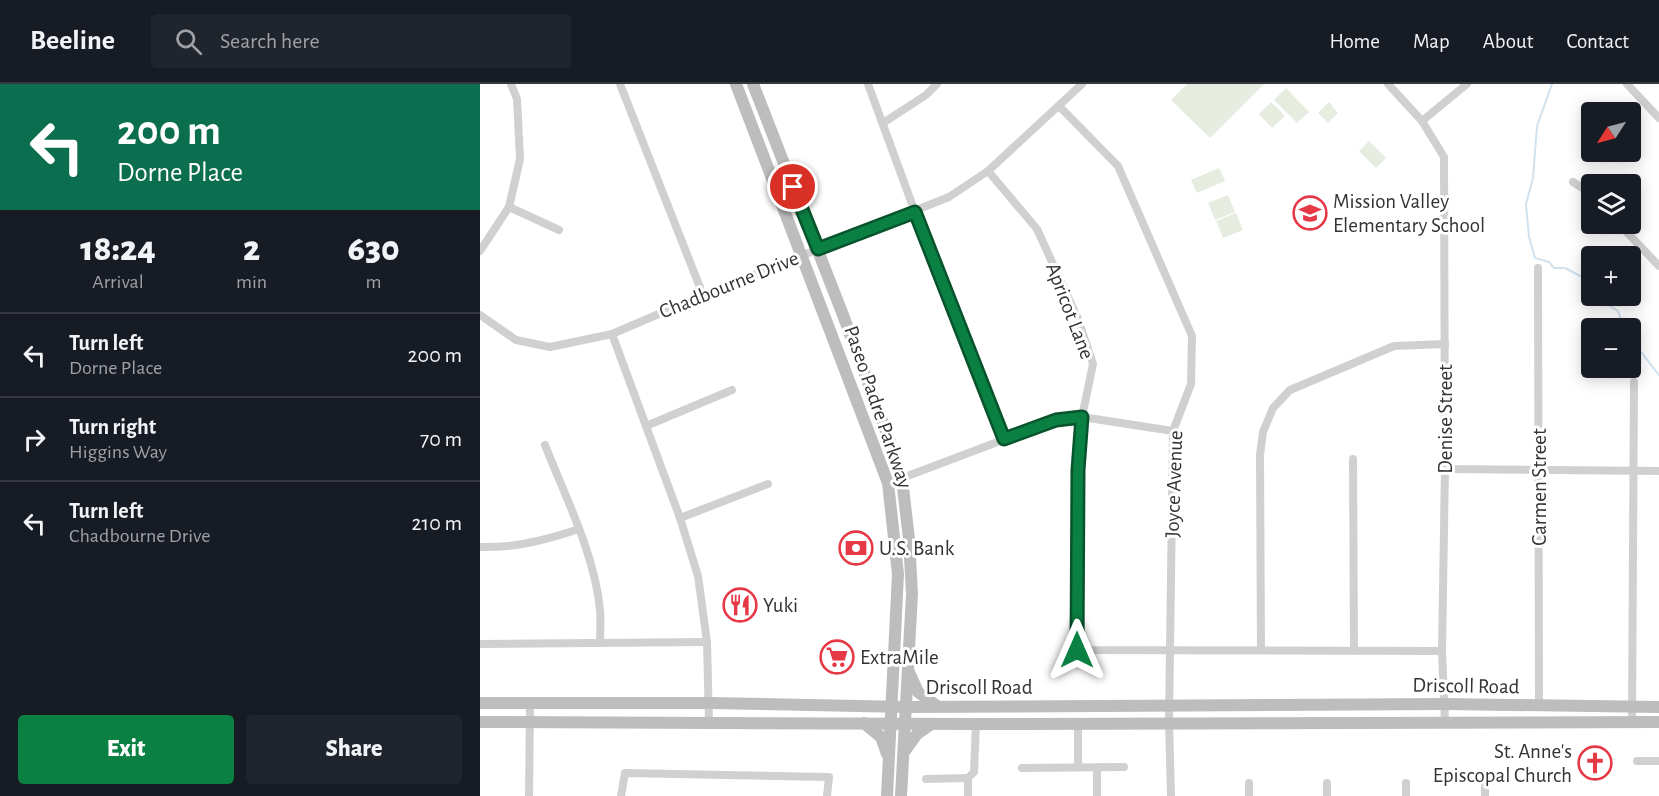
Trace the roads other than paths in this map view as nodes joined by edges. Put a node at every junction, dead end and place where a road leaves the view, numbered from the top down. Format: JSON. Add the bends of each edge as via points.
{"nodes":[{"id":1,"x":511,"y":84,"type":"edge"},
{"id":2,"x":620,"y":84,"type":"edge"},
{"id":3,"x":736,"y":84,"type":"edge"},
{"id":4,"x":753,"y":84,"type":"edge"},
{"id":5,"x":868,"y":84,"type":"edge"},
{"id":6,"x":937,"y":84,"type":"edge"},
{"id":7,"x":1082,"y":84,"type":"edge"},
{"id":8,"x":1388,"y":84,"type":"edge"},
{"id":9,"x":1467,"y":84,"type":"edge"},
{"id":10,"x":1627,"y":84,"type":"edge"},
{"id":11,"x":1059,"y":106,"type":"junction"},
{"id":12,"x":1659,"y":118,"type":"edge"},
{"id":13,"x":1422,"y":121,"type":"junction"},
{"id":14,"x":883,"y":123,"type":"junction"},
{"id":15,"x":988,"y":171,"type":"junction"},
{"id":16,"x":1573,"y":182,"type":"dead end"},
{"id":17,"x":1581,"y":186,"type":"edge"},
{"id":18,"x":509,"y":207,"type":"junction"},
{"id":19,"x":915,"y":212,"type":"junction"},
{"id":20,"x":559,"y":230,"type":"dead end"},
{"id":21,"x":1629,"y":234,"type":"edge"},
{"id":22,"x":818,"y":249,"type":"junction"},
{"id":23,"x":480,"y":251,"type":"edge"},
{"id":24,"x":802,"y":255,"type":"junction"},
{"id":25,"x":1659,"y":266,"type":"edge"},
{"id":26,"x":1538,"y":268,"type":"dead end"},
{"id":27,"x":703,"y":295,"type":"junction"},
{"id":28,"x":480,"y":315,"type":"edge"},
{"id":29,"x":612,"y":334,"type":"junction"},
{"id":30,"x":1444,"y":344,"type":"junction"},
{"id":31,"x":1634,"y":382,"type":"dead end"},
{"id":32,"x":732,"y":390,"type":"dead end"},
{"id":33,"x":1082,"y":417,"type":"junction"},
{"id":34,"x":646,"y":426,"type":"junction"},
{"id":35,"x":1173,"y":431,"type":"junction"},
{"id":36,"x":1004,"y":439,"type":"junction"},
{"id":37,"x":545,"y":445,"type":"dead end"},
{"id":38,"x":1353,"y":459,"type":"dead end"},
{"id":39,"x":1445,"y":469,"type":"junction"},
{"id":40,"x":1539,"y":470,"type":"junction"},
{"id":41,"x":1633,"y":471,"type":"junction"},
{"id":42,"x":1659,"y":471,"type":"edge"},
{"id":43,"x":902,"y":479,"type":"junction"},
{"id":44,"x":888,"y":483,"type":"junction"},
{"id":45,"x":768,"y":484,"type":"dead end"},
{"id":46,"x":680,"y":518,"type":"junction"},
{"id":47,"x":579,"y":529,"type":"junction"},
{"id":48,"x":480,"y":547,"type":"edge"},
{"id":49,"x":707,"y":642,"type":"junction"},
{"id":50,"x":600,"y":643,"type":"junction"},
{"id":51,"x":480,"y":644,"type":"edge"},
{"id":52,"x":1170,"y":650,"type":"junction"},
{"id":53,"x":1261,"y":650,"type":"junction"},
{"id":54,"x":1354,"y":651,"type":"junction"},
{"id":55,"x":1442,"y":651,"type":"junction"},
{"id":56,"x":908,"y":668,"type":"junction"},
{"id":57,"x":894,"y":673,"type":"junction"},
{"id":58,"x":480,"y":703,"type":"edge"},
{"id":59,"x":709,"y":703,"type":"junction"},
{"id":60,"x":530,"y":704,"type":"junction"},
{"id":61,"x":1446,"y":704,"type":"junction"},
{"id":62,"x":864,"y":705,"type":"junction"},
{"id":63,"x":1170,"y":705,"type":"junction"},
{"id":64,"x":892,"y":706,"type":"junction"},
{"id":65,"x":938,"y":706,"type":"junction"},
{"id":66,"x":1539,"y":706,"type":"junction"},
{"id":67,"x":906,"y":707,"type":"junction"},
{"id":68,"x":1632,"y":707,"type":"junction"},
{"id":69,"x":1659,"y":707,"type":"edge"},
{"id":70,"x":480,"y":722,"type":"edge"},
{"id":71,"x":1632,"y":722,"type":"junction"},
{"id":72,"x":1659,"y":722,"type":"edge"},
{"id":73,"x":709,"y":723,"type":"junction"},
{"id":74,"x":864,"y":723,"type":"junction"},
{"id":75,"x":891,"y":723,"type":"junction"},
{"id":76,"x":905,"y":723,"type":"junction"},
{"id":77,"x":933,"y":723,"type":"junction"},
{"id":78,"x":1078,"y":723,"type":"junction"},
{"id":79,"x":1169,"y":723,"type":"junction"},
{"id":80,"x":1445,"y":723,"type":"junction"},
{"id":81,"x":530,"y":724,"type":"junction"},
{"id":82,"x":976,"y":724,"type":"junction"},
{"id":83,"x":903,"y":753,"type":"junction"},
{"id":84,"x":889,"y":760,"type":"junction"},
{"id":85,"x":1659,"y":761,"type":"edge"},
{"id":86,"x":1637,"y":762,"type":"dead end"},
{"id":87,"x":1078,"y":767,"type":"junction"},
{"id":88,"x":1097,"y":767,"type":"junction"},
{"id":89,"x":1124,"y":767,"type":"dead end"},
{"id":90,"x":1022,"y":768,"type":"dead end"},
{"id":91,"x":968,"y":778,"type":"junction"},
{"id":92,"x":926,"y":779,"type":"dead end"},
{"id":93,"x":1249,"y":783,"type":"dead end"},
{"id":94,"x":1327,"y":783,"type":"dead end"},
{"id":95,"x":1406,"y":783,"type":"dead end"},
{"id":96,"x":1485,"y":783,"type":"dead end"},
{"id":97,"x":529,"y":796,"type":"edge"},
{"id":98,"x":621,"y":796,"type":"edge"},
{"id":99,"x":827,"y":796,"type":"edge"},
{"id":100,"x":887,"y":796,"type":"edge"},
{"id":101,"x":901,"y":796,"type":"edge"},
{"id":102,"x":968,"y":796,"type":"edge"},
{"id":103,"x":1097,"y":796,"type":"edge"},
{"id":104,"x":1171,"y":796,"type":"edge"},
{"id":105,"x":1249,"y":796,"type":"edge"},
{"id":106,"x":1327,"y":796,"type":"edge"},
{"id":107,"x":1406,"y":796,"type":"edge"},
{"id":108,"x":1485,"y":796,"type":"edge"}],
"edges":[{"from":1,"to":18,"type":"street","via":[[517,99],[520,159]]},
{"from":2,"to":27,"type":"street"},
{"from":3,"to":24,"type":"street","name":"Paseo Padre Parkway"},
{"from":4,"to":22,"type":"street","name":"Paseo Padre Parkway"},
{"from":5,"to":14,"type":"street"},
{"from":6,"to":14,"type":"street"},
{"from":7,"to":11,"type":"street","name":"Chadbourne Drive"},
{"from":8,"to":13,"type":"street","name":"Denise Street"},
{"from":9,"to":13,"type":"street"},
{"from":10,"to":12,"type":"street"},
{"from":11,"to":15,"type":"street","name":"Chadbourne Drive"},
{"from":11,"to":35,"type":"street","name":"Joyce Avenue","via":[[1118,166],[1192,336],[1191,384]]},
{"from":13,"to":30,"type":"street","name":"Denise Street","via":[[1443,157]]},
{"from":14,"to":19,"type":"street"},
{"from":15,"to":19,"type":"street","name":"Chadbourne Drive","via":[[949,197]]},
{"from":15,"to":33,"type":"street","name":"Apricot Lane","via":[[1037,229],[1078,319],[1093,364]]},
{"from":16,"to":17,"type":"street"},
{"from":18,"to":20,"type":"street"},
{"from":18,"to":23,"type":"street"},
{"from":19,"to":22,"type":"street","name":"Chadbourne Drive"},
{"from":19,"to":36,"type":"street"},
{"from":21,"to":25,"type":"street"},
{"from":22,"to":24,"type":"street","name":"Chadbourne Drive"},
{"from":22,"to":43,"type":"street","name":"Paseo Padre Parkway"},
{"from":24,"to":27,"type":"street","name":"Chadbourne Drive"},
{"from":24,"to":44,"type":"street","name":"Paseo Padre Parkway"},
{"from":26,"to":40,"type":"street","name":"Carmen Street"},
{"from":27,"to":29,"type":"street","name":"Chadbourne Drive"},
{"from":28,"to":29,"type":"street","name":"Chadbourne Drive","via":[[516,340],[550,347]]},
{"from":29,"to":34,"type":"street"},
{"from":30,"to":39,"type":"street","name":"Denise Street"},
{"from":30,"to":53,"type":"street","via":[[1394,346],[1290,390],[1273,408],[1263,432],[1260,455]]},
{"from":31,"to":41,"type":"street"},
{"from":32,"to":34,"type":"street"},
{"from":33,"to":35,"type":"street"},
{"from":33,"to":36,"type":"street","via":[[1056,420]]},
{"from":33,"to":52,"type":"street","name":"Apricot Lane","via":[[1077,650]]},
{"from":34,"to":46,"type":"street"},
{"from":35,"to":52,"type":"street","name":"Joyce Avenue"},
{"from":36,"to":43,"type":"street"},
{"from":37,"to":47,"type":"street"},
{"from":38,"to":54,"type":"street"},
{"from":39,"to":40,"type":"street"},
{"from":39,"to":55,"type":"street","name":"Denise Street"},
{"from":40,"to":41,"type":"street"},
{"from":40,"to":66,"type":"street","name":"Carmen Street"},
{"from":41,"to":42,"type":"street"},
{"from":41,"to":68,"type":"street"},
{"from":43,"to":44,"type":"street"},
{"from":43,"to":56,"type":"street","name":"Paseo Padre Parkway","via":[[912,594]]},
{"from":44,"to":57,"type":"street","name":"Paseo Padre Parkway","via":[[898,574]]},
{"from":45,"to":46,"type":"street"},
{"from":46,"to":49,"type":"street","via":[[698,576]]},
{"from":47,"to":48,"type":"street","via":[[541,542],[505,548]]},
{"from":47,"to":50,"type":"street","via":[[600,609]]},
{"from":49,"to":50,"type":"street"},
{"from":49,"to":59,"type":"street"},
{"from":50,"to":51,"type":"street"},
{"from":52,"to":53,"type":"street"},
{"from":52,"to":63,"type":"street","name":"Joyce Avenue"},
{"from":53,"to":54,"type":"street"},
{"from":54,"to":55,"type":"street"},
{"from":55,"to":61,"type":"street","name":"Denise Street"},
{"from":56,"to":65,"type":"street","via":[[918,692]]},
{"from":56,"to":67,"type":"street","name":"Paseo Padre Parkway"},
{"from":57,"to":62,"type":"street","via":[[881,697]]},
{"from":57,"to":64,"type":"street","name":"Paseo Padre Parkway"},
{"from":58,"to":60,"type":"street","name":"Driscoll Road"},
{"from":59,"to":60,"type":"street","name":"Driscoll Road"},
{"from":59,"to":62,"type":"street","name":"Driscoll Road"},
{"from":59,"to":73,"type":"street"},
{"from":60,"to":81,"type":"street"},
{"from":61,"to":63,"type":"street","name":"Driscoll Road"},
{"from":61,"to":66,"type":"street","name":"Driscoll Road"},
{"from":61,"to":80,"type":"street","name":"Denise Street"},
{"from":62,"to":64,"type":"street","name":"Driscoll Road"},
{"from":63,"to":65,"type":"street","name":"Driscoll Road"},
{"from":63,"to":79,"type":"street","name":"Joyce Avenue"},
{"from":64,"to":67,"type":"street","name":"Driscoll Road"},
{"from":64,"to":75,"type":"street","name":"Paseo Padre Parkway"},
{"from":65,"to":67,"type":"street","name":"Driscoll Road"},
{"from":66,"to":68,"type":"street","name":"Driscoll Road"},
{"from":67,"to":76,"type":"street","name":"Paseo Padre Parkway"},
{"from":68,"to":69,"type":"street","name":"Driscoll Road"},
{"from":68,"to":71,"type":"street"},
{"from":70,"to":81,"type":"street","name":"Driscoll Road"},
{"from":71,"to":72,"type":"street","name":"Driscoll Road"},
{"from":71,"to":80,"type":"street","name":"Driscoll Road"},
{"from":73,"to":74,"type":"street","name":"Driscoll Road"},
{"from":73,"to":81,"type":"street","name":"Driscoll Road"},
{"from":74,"to":75,"type":"street","name":"Driscoll Road"},
{"from":74,"to":84,"type":"street","via":[[881,737]]},
{"from":75,"to":76,"type":"street","name":"Driscoll Road"},
{"from":75,"to":84,"type":"street","name":"Paseo Padre Parkway"},
{"from":76,"to":77,"type":"street","name":"Driscoll Road"},
{"from":76,"to":83,"type":"street","name":"Paseo Padre Parkway"},
{"from":77,"to":82,"type":"street","name":"Driscoll Road"},
{"from":77,"to":83,"type":"street","via":[[916,734]]},
{"from":78,"to":79,"type":"street","name":"Driscoll Road"},
{"from":78,"to":82,"type":"street","name":"Driscoll Road"},
{"from":78,"to":87,"type":"street"},
{"from":79,"to":80,"type":"street","name":"Driscoll Road"},
{"from":79,"to":104,"type":"street","name":"Joyce Avenue"},
{"from":81,"to":97,"type":"street"},
{"from":82,"to":91,"type":"street","via":[[974,772]]},
{"from":83,"to":101,"type":"street","name":"Paseo Padre Parkway"},
{"from":84,"to":100,"type":"street","name":"Paseo Padre Parkway"},
{"from":85,"to":86,"type":"street"},
{"from":87,"to":88,"type":"street"},
{"from":87,"to":90,"type":"street"},
{"from":88,"to":89,"type":"street"},
{"from":88,"to":103,"type":"street"},
{"from":91,"to":92,"type":"street"},
{"from":91,"to":102,"type":"street"},
{"from":93,"to":105,"type":"street"},
{"from":94,"to":106,"type":"street"},
{"from":95,"to":107,"type":"street"},
{"from":96,"to":108,"type":"street"},
{"from":98,"to":99,"type":"street","via":[[625,774],[829,777]]}]}
